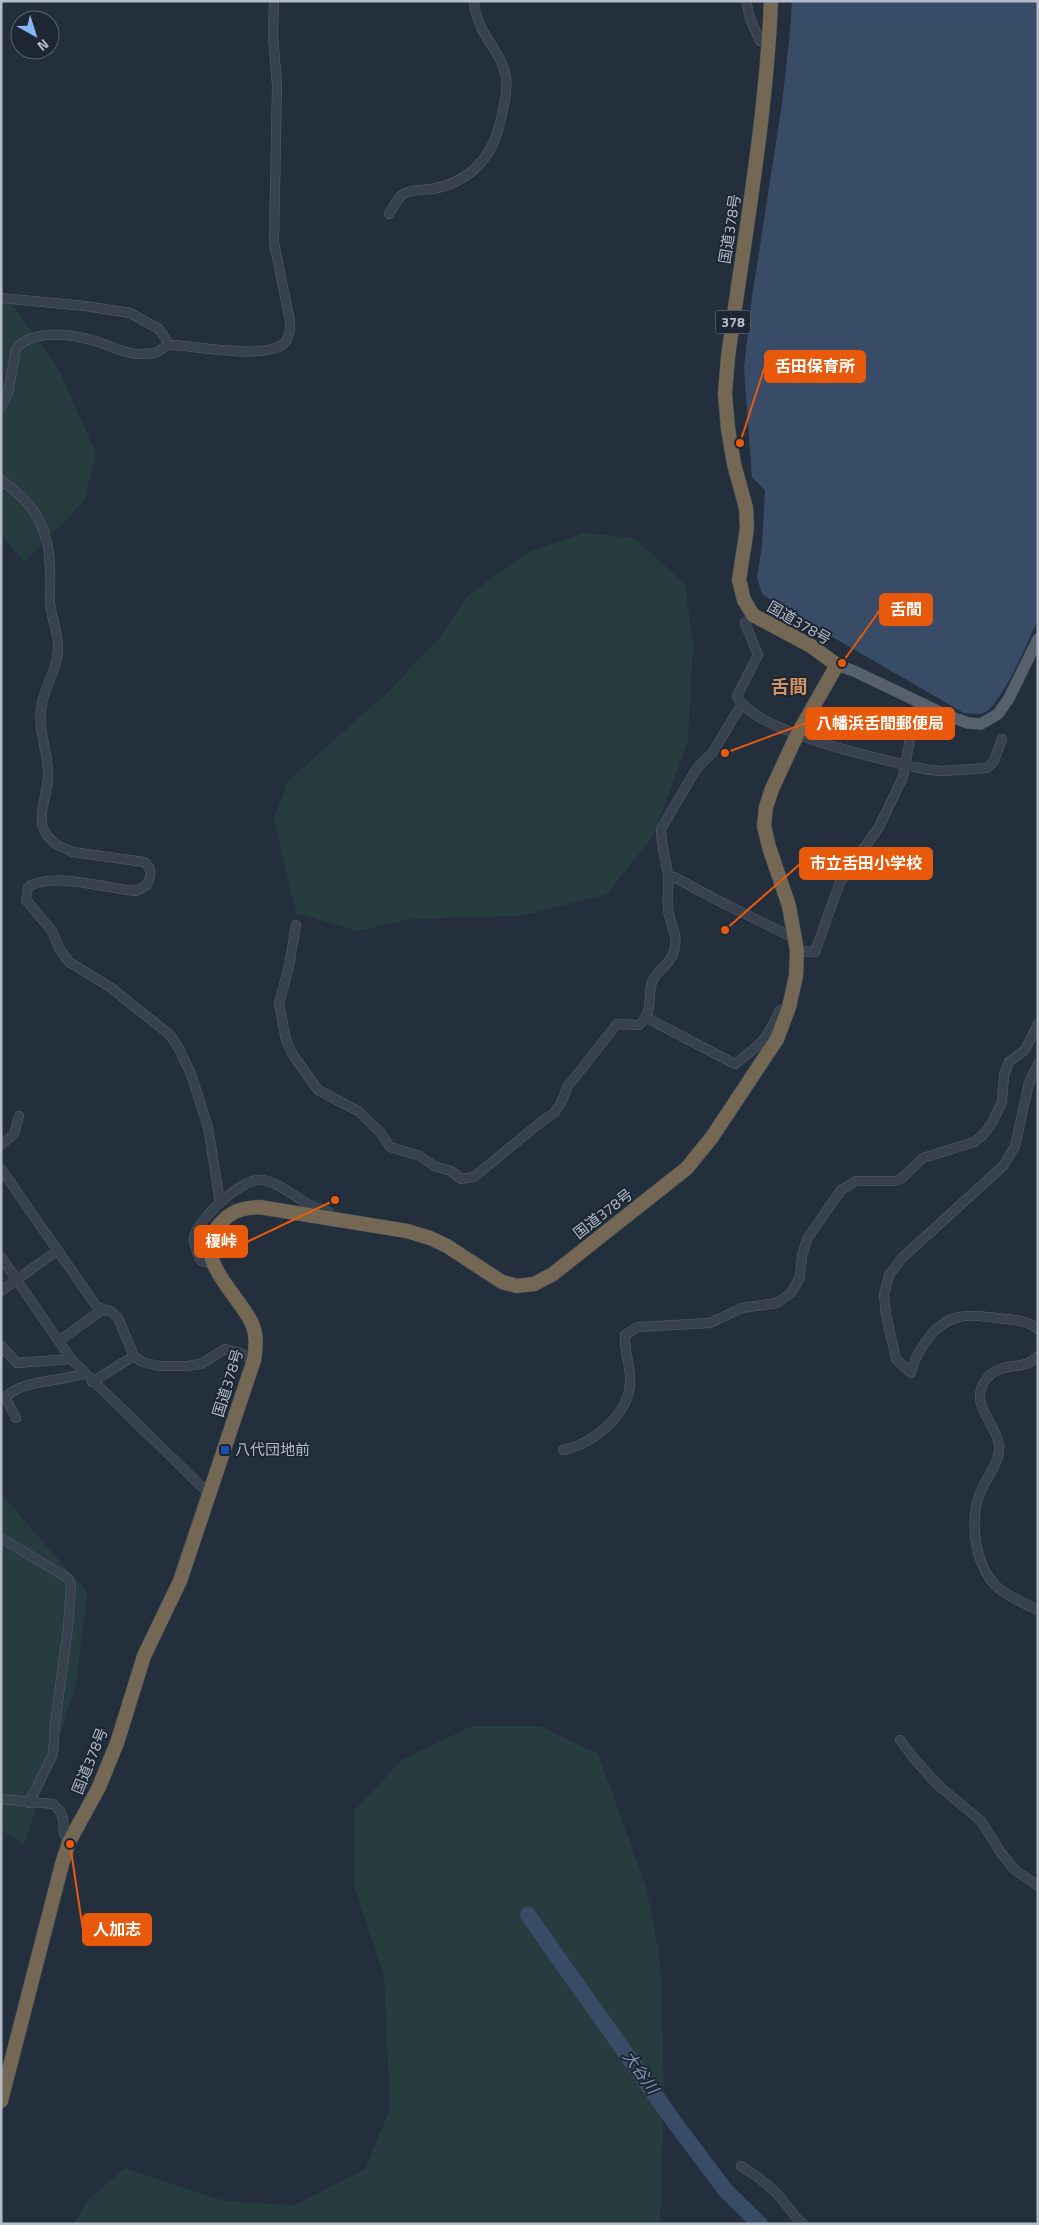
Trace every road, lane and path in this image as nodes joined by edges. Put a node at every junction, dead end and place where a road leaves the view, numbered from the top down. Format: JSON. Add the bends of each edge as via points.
{"nodes":[{"id":1,"x":274,"y":1,"type":"edge"},
{"id":2,"x":474,"y":1,"type":"edge"},
{"id":3,"x":746,"y":1,"type":"edge"},
{"id":4,"x":771,"y":1,"type":"edge"},
{"id":5,"x":771,"y":41,"type":"junction"},
{"id":6,"x":389,"y":214,"type":"dead end"},
{"id":7,"x":1,"y":298,"type":"edge"},
{"id":8,"x":169,"y":344,"type":"junction"},
{"id":9,"x":1,"y":407,"type":"edge"},
{"id":10,"x":1,"y":480,"type":"edge"},
{"id":11,"x":753,"y":615,"type":"junction"},
{"id":12,"x":1038,"y":639,"type":"edge"},
{"id":13,"x":836,"y":665,"type":"junction"},
{"id":14,"x":920,"y":702,"type":"junction"},
{"id":15,"x":741,"y":705,"type":"junction"},
{"id":16,"x":797,"y":735,"type":"junction"},
{"id":17,"x":1002,"y":739,"type":"dead end"},
{"id":18,"x":906,"y":765,"type":"junction"},
{"id":19,"x":668,"y":877,"type":"junction"},
{"id":20,"x":296,"y":925,"type":"dead end"},
{"id":21,"x":797,"y":945,"type":"junction"},
{"id":22,"x":789,"y":1007,"type":"junction"},
{"id":23,"x":646,"y":1018,"type":"junction"},
{"id":24,"x":1038,"y":1024,"type":"edge"},
{"id":25,"x":1038,"y":1064,"type":"edge"},
{"id":26,"x":19,"y":1116,"type":"dead end"},
{"id":27,"x":1,"y":1145,"type":"edge"},
{"id":28,"x":1,"y":1169,"type":"edge"},
{"id":29,"x":220,"y":1202,"type":"junction"},
{"id":30,"x":331,"y":1220,"type":"junction"},
{"id":31,"x":58,"y":1250,"type":"junction"},
{"id":32,"x":1,"y":1257,"type":"edge"},
{"id":33,"x":214,"y":1266,"type":"junction"},
{"id":34,"x":17,"y":1280,"type":"junction"},
{"id":35,"x":1,"y":1291,"type":"edge"},
{"id":36,"x":102,"y":1309,"type":"junction"},
{"id":37,"x":1038,"y":1329,"type":"edge"},
{"id":38,"x":59,"y":1340,"type":"junction"},
{"id":39,"x":1,"y":1346,"type":"edge"},
{"id":40,"x":134,"y":1356,"type":"junction"},
{"id":41,"x":1038,"y":1356,"type":"edge"},
{"id":42,"x":71,"y":1359,"type":"junction"},
{"id":43,"x":254,"y":1360,"type":"junction"},
{"id":44,"x":84,"y":1373,"type":"junction"},
{"id":45,"x":92,"y":1382,"type":"junction"},
{"id":46,"x":16,"y":1418,"type":"dead end"},
{"id":47,"x":563,"y":1450,"type":"dead end"},
{"id":48,"x":211,"y":1492,"type":"junction"},
{"id":49,"x":1,"y":1538,"type":"edge"},
{"id":50,"x":1038,"y":1610,"type":"edge"},
{"id":51,"x":900,"y":1740,"type":"dead end"},
{"id":52,"x":1,"y":1799,"type":"edge"},
{"id":53,"x":29,"y":1803,"type":"junction"},
{"id":54,"x":69,"y":1842,"type":"junction"},
{"id":55,"x":1038,"y":1886,"type":"edge"},
{"id":56,"x":1,"y":2101,"type":"edge"},
{"id":57,"x":741,"y":2166,"type":"dead end"},
{"id":58,"x":802,"y":2224,"type":"edge"}],
"edges":[{"from":1,"to":8,"type":"street","via":[[277,85],[274,243],[290,331],[282,345],[262,350],[232,352]]},
{"from":2,"to":6,"type":"street","via":[[480,27],[499,58],[506,77],[496,139],[490,153],[472,173],[448,184],[402,195]]},
{"from":3,"to":5,"type":"street","via":[[760,41]]},
{"from":4,"to":5,"type":"highway","name":"国道378号","number":"378"},
{"from":5,"to":11,"type":"highway","name":"国道378号","number":"378","via":[[725,393],[734,464],[746,508],[747,528],[740,580],[744,600]]},
{"from":7,"to":8,"type":"street","via":[[130,313],[159,329]]},
{"from":8,"to":9,"type":"street","via":[[156,352],[136,354],[70,336],[29,338],[16,349],[8,393]]},
{"from":10,"to":29,"type":"street","via":[[24,498],[38,517],[48,553],[50,605],[58,646],[41,710],[48,768],[42,815],[45,832],[63,848],[73,852],[144,862],[150,866],[151,872],[147,885],[136,891],[40,881],[28,888],[26,900],[52,931],[69,962],[110,987],[169,1034],[177,1045],[191,1074],[208,1127]]},
{"from":11,"to":13,"type":"highway","name":"国道378号","via":[[811,646]]},
{"from":11,"to":15,"type":"street","via":[[746,623],[758,655],[738,696]]},
{"from":12,"to":14,"type":"main road","via":[[1009,698],[993,718],[981,724],[968,723]]},
{"from":13,"to":14,"type":"main road"},
{"from":13,"to":16,"type":"highway","name":"国道378号"},
{"from":14,"to":18,"type":"street"},
{"from":15,"to":16,"type":"street"},
{"from":15,"to":19,"type":"street","via":[[661,829]]},
{"from":16,"to":18,"type":"street"},
{"from":16,"to":21,"type":"highway","name":"国道378号","via":[[772,789],[764,826],[789,906]]},
{"from":17,"to":18,"type":"street","via":[[994,761],[987,768],[944,772]]},
{"from":18,"to":21,"type":"street","via":[[904,777],[879,827],[840,882],[815,952]]},
{"from":19,"to":21,"type":"street","via":[[674,877]]},
{"from":19,"to":23,"type":"street","via":[[666,893],[676,938],[675,950],[652,983]]},
{"from":20,"to":23,"type":"street","via":[[279,1004],[292,1055],[318,1090],[358,1111],[390,1147],[420,1156],[461,1179],[474,1177],[554,1113],[568,1086],[616,1024],[639,1024]]},
{"from":21,"to":22,"type":"highway","name":"国道378号","via":[[796,976]]},
{"from":22,"to":23,"type":"street","via":[[780,1010],[762,1043],[735,1064]]},
{"from":22,"to":30,"type":"highway","name":"国道378号","via":[[777,1039],[763,1062],[687,1168],[553,1274],[534,1284],[518,1286],[502,1282],[430,1238],[407,1231]]},
{"from":24,"to":47,"type":"street","via":[[1025,1050],[1009,1062],[1004,1075],[1002,1102],[983,1134],[974,1142],[923,1158],[895,1181],[856,1181],[841,1190],[808,1239],[800,1277],[791,1293],[777,1303],[742,1308],[710,1323],[652,1325],[630,1330],[625,1335],[630,1382],[626,1400],[615,1419],[596,1436],[578,1447]]},
{"from":25,"to":37,"type":"street","via":[[1029,1083],[1015,1146],[1003,1166],[902,1258],[889,1275],[884,1295],[896,1359],[911,1373],[924,1346],[951,1319],[968,1316],[1022,1320]]},
{"from":26,"to":27,"type":"street","via":[[14,1134]]},
{"from":28,"to":31,"type":"street"},
{"from":29,"to":30,"type":"street","via":[[259,1180],[330,1212]]},
{"from":29,"to":33,"type":"street","via":[[197,1228],[194,1240],[200,1260]]},
{"from":30,"to":33,"type":"highway","name":"国道378号","via":[[259,1207],[243,1208],[228,1214],[214,1230],[210,1248]]},
{"from":31,"to":34,"type":"street"},
{"from":31,"to":36,"type":"street","via":[[97,1307]]},
{"from":32,"to":34,"type":"street"},
{"from":33,"to":43,"type":"highway","name":"国道378号","via":[[246,1311],[253,1327]]},
{"from":34,"to":35,"type":"street"},
{"from":34,"to":38,"type":"street"},
{"from":36,"to":38,"type":"street"},
{"from":36,"to":40,"type":"street","via":[[118,1318]]},
{"from":38,"to":42,"type":"street"},
{"from":39,"to":42,"type":"street","via":[[17,1363]]},
{"from":40,"to":43,"type":"street","via":[[142,1362],[159,1366],[194,1365],[225,1348]]},
{"from":40,"to":45,"type":"street"},
{"from":41,"to":50,"type":"street","via":[[1025,1365],[1004,1366],[993,1372],[982,1386],[981,1406],[999,1446],[976,1501],[974,1514],[985,1571],[1004,1592]]},
{"from":42,"to":44,"type":"street"},
{"from":43,"to":48,"type":"highway","name":"国道378号"},
{"from":44,"to":45,"type":"street"},
{"from":44,"to":46,"type":"street","via":[[16,1388],[5,1397]]},
{"from":45,"to":48,"type":"street"},
{"from":48,"to":54,"type":"highway","name":"国道378号","via":[[180,1581],[144,1656],[99,1787]]},
{"from":49,"to":53,"type":"street","via":[[69,1579],[71,1586],[53,1754]]},
{"from":51,"to":55,"type":"street","via":[[939,1786],[981,1822],[1015,1870]]},
{"from":52,"to":53,"type":"street"},
{"from":53,"to":54,"type":"street","via":[[53,1804],[64,1818],[64,1833]]},
{"from":54,"to":56,"type":"highway","name":"国道378号"},
{"from":57,"to":58,"type":"street","via":[[764,2181]]}]}
